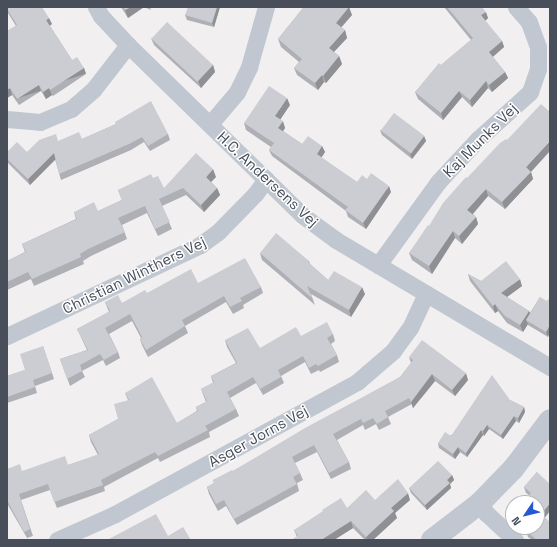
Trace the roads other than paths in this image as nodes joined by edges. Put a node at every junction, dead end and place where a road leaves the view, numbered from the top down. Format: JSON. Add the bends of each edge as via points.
{"nodes":[{"id":1,"x":96,"y":7,"type":"edge"},
{"id":2,"x":266,"y":7,"type":"edge"},
{"id":3,"x":516,"y":7,"type":"edge"},
{"id":4,"x":128,"y":45,"type":"junction"},
{"id":5,"x":7,"y":118,"type":"edge"},
{"id":6,"x":210,"y":124,"type":"junction"},
{"id":7,"x":266,"y":179,"type":"junction"},
{"id":8,"x":378,"y":265,"type":"junction"},
{"id":9,"x":426,"y":293,"type":"junction"},
{"id":10,"x":7,"y":336,"type":"edge"},
{"id":11,"x":550,"y":367,"type":"edge"},
{"id":12,"x":550,"y":420,"type":"edge"},
{"id":13,"x":480,"y":503,"type":"junction"},
{"id":14,"x":57,"y":540,"type":"edge"},
{"id":15,"x":432,"y":540,"type":"edge"},
{"id":16,"x":515,"y":540,"type":"edge"}],
"edges":[{"from":1,"to":4,"type":"street","name":"H.C. Andersens Vej"},
{"from":2,"to":6,"type":"street","via":[[249,67],[237,92]]},
{"from":3,"to":8,"type":"street","name":"Kaj Munks Vej","via":[[529,22],[538,47],[538,69],[530,92],[478,139],[438,182]]},
{"from":4,"to":5,"type":"street","via":[[93,90],[71,109],[40,122]]},
{"from":4,"to":6,"type":"street","name":"H.C. Andersens Vej"},
{"from":6,"to":7,"type":"street","name":"H.C. Andersens Vej"},
{"from":7,"to":8,"type":"street","name":"H.C. Andersens Vej","via":[[302,215],[336,240]]},
{"from":7,"to":10,"type":"street","name":"Christian Winthers Vej","via":[[218,232],[200,245]]},
{"from":8,"to":9,"type":"street","name":"H.C. Andersens Vej"},
{"from":9,"to":11,"type":"street","name":"H.C. Andersens Vej"},
{"from":9,"to":14,"type":"street","name":"Asger Jorns Vej","via":[[410,328],[393,351],[357,382],[115,514]]},
{"from":12,"to":13,"type":"street","via":[[513,469]]},
{"from":13,"to":15,"type":"street"},
{"from":13,"to":16,"type":"street","via":[[486,513]]}]}
